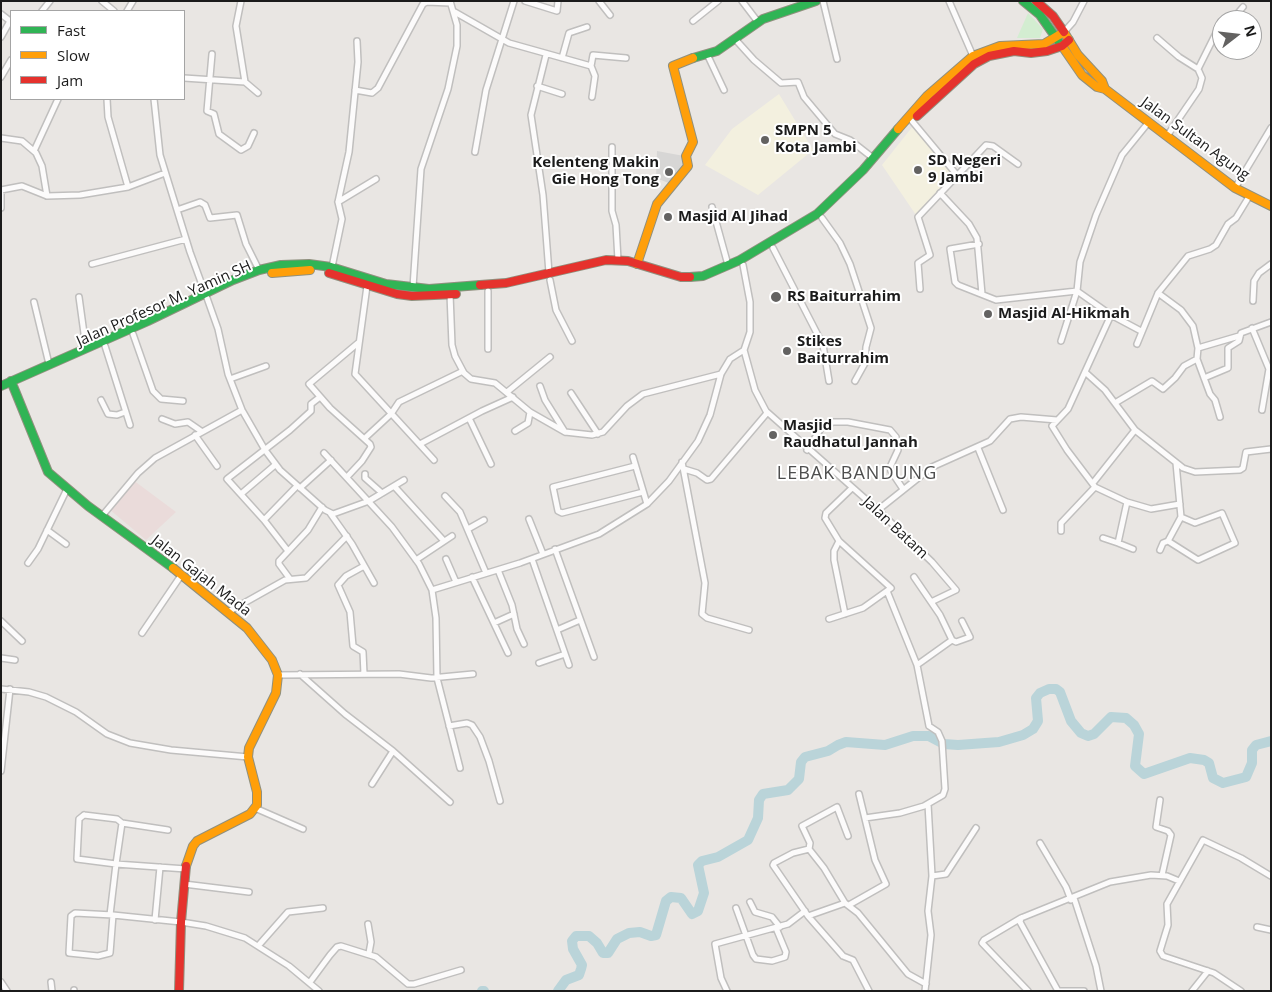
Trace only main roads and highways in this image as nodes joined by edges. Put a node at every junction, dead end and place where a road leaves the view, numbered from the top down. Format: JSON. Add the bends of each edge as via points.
{"nodes":[{"id":1,"x":816,"y":1,"type":"edge"},
{"id":2,"x":1022,"y":1,"type":"edge"},
{"id":3,"x":1036,"y":1,"type":"edge"},
{"id":4,"x":1064,"y":32,"type":"junction"},
{"id":5,"x":1056,"y":38,"type":"junction"},
{"id":6,"x":1069,"y":40,"type":"junction"},
{"id":7,"x":1062,"y":46,"type":"junction"},
{"id":8,"x":1105,"y":89,"type":"junction"},
{"id":9,"x":1271,"y":206,"type":"edge"},
{"id":10,"x":829,"y":208,"type":"junction"},
{"id":11,"x":637,"y":264,"type":"junction"},
{"id":12,"x":549,"y":276,"type":"junction"},
{"id":13,"x":412,"y":292,"type":"junction"},
{"id":14,"x":206,"y":296,"type":"junction"},
{"id":15,"x":149,"y":323,"type":"junction"},
{"id":16,"x":12,"y":384,"type":"junction"},
{"id":17,"x":1,"y":386,"type":"edge"},
{"id":18,"x":1,"y":392,"type":"edge"},
{"id":19,"x":179,"y":991,"type":"edge"}],
"edges":[{"from":1,"to":11,"type":"main road","via":[[758,22],[717,51],[673,66],[693,142],[686,156],[688,166],[657,204]]},
{"from":2,"to":5,"type":"main road","name":"Jalan Sultan Agung","via":[[1040,15]]},
{"from":3,"to":4,"type":"main road","name":"Jalan Sultan Agung","via":[[1053,16]]},
{"from":4,"to":5,"type":"main road","name":"Jalan Profesor M. Yamin SH"},
{"from":4,"to":6,"type":"main road","name":"Jalan Sultan Agung"},
{"from":5,"to":7,"type":"main road","name":"Jalan Sultan Agung"},
{"from":5,"to":10,"type":"main road","name":"Jalan Profesor M. Yamin SH","via":[[1031,46],[1000,46],[973,56],[927,96]]},
{"from":6,"to":7,"type":"main road"},
{"from":6,"to":8,"type":"main road","name":"Jalan Sultan Agung"},
{"from":7,"to":8,"type":"main road","name":"Jalan Sultan Agung","via":[[1082,75]]},
{"from":7,"to":10,"type":"main road","name":"Jalan Profesor M. Yamin SH","via":[[1047,52],[1014,50],[989,56],[974,64],[912,121],[847,196]]},
{"from":8,"to":9,"type":"main road","name":"Jalan Sultan Agung","via":[[1235,188]]},
{"from":10,"to":11,"type":"main road","name":"Jalan Profesor M. Yamin SH","via":[[728,266],[691,278]]},
{"from":10,"to":12,"type":"main road","name":"Jalan Profesor M. Yamin SH","via":[[822,218],[773,248],[709,280],[686,284],[618,267]]},
{"from":11,"to":12,"type":"main road","name":"Jalan Profesor M. Yamin SH","via":[[618,260],[593,262]]},
{"from":12,"to":13,"type":"main road","name":"Jalan Profesor M. Yamin SH"},
{"from":12,"to":13,"type":"main road","name":"Jalan Profesor M. Yamin SH","via":[[528,286],[488,291]]},
{"from":13,"to":14,"type":"main road","name":"Jalan Profesor M. Yamin SH","via":[[367,286],[330,273],[294,270],[261,276]]},
{"from":13,"to":14,"type":"main road","name":"Jalan Profesor M. Yamin SH","via":[[332,267],[294,263],[259,270]]},
{"from":14,"to":15,"type":"main road","name":"Jalan Profesor M. Yamin SH"},
{"from":15,"to":16,"type":"main road","name":"Jalan Profesor M. Yamin SH","via":[[49,364]]},
{"from":15,"to":16,"type":"main road","name":"Jalan Profesor M. Yamin SH","via":[[133,334]]},
{"from":16,"to":17,"type":"main road","name":"Jalan Profesor M. Yamin SH"},
{"from":16,"to":18,"type":"main road","name":"Jalan Profesor M. Yamin SH"},
{"from":16,"to":19,"type":"main road","name":"Jalan Gajah Mada","via":[[44,466],[67,489],[228,612],[258,640],[278,674],[276,694],[251,742],[248,757],[257,792],[255,808],[236,823],[192,846],[184,884]]}]}
